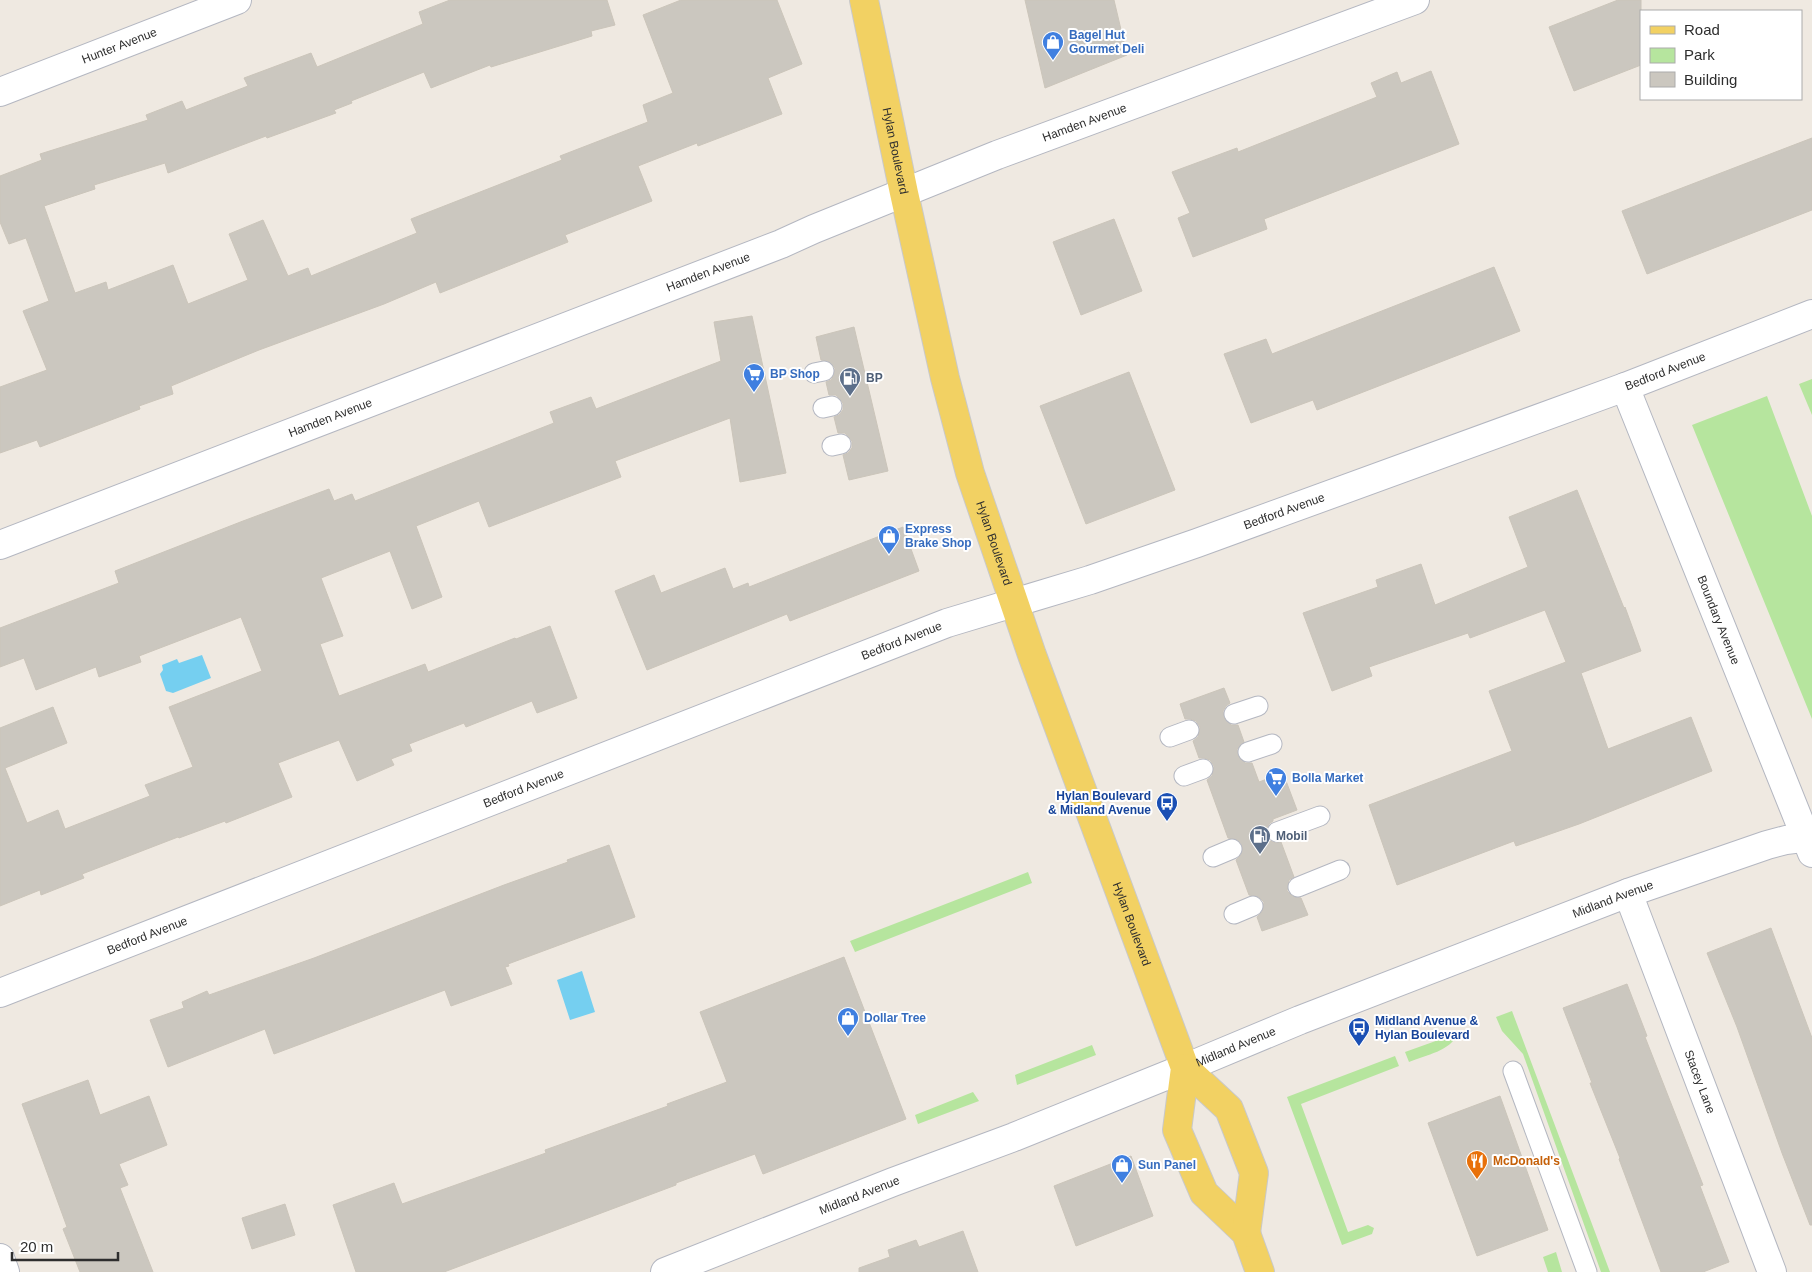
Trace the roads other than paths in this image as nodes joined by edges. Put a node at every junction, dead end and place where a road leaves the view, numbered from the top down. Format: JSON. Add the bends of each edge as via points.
{"nodes":[{"id":1,"x":237,"y":0,"type":"edge"},
{"id":2,"x":864,"y":0,"type":"edge"},
{"id":3,"x":1415,"y":0,"type":"edge"},
{"id":4,"x":0,"y":92,"type":"edge"},
{"id":5,"x":904,"y":193,"type":"junction"},
{"id":6,"x":1812,"y":314,"type":"edge"},
{"id":7,"x":1625,"y":388,"type":"junction"},
{"id":8,"x":0,"y":545,"type":"edge"},
{"id":9,"x":1014,"y":603,"type":"junction"},
{"id":10,"x":1258,"y":706,"type":"dead end"},
{"id":11,"x":1234,"y":714,"type":"dead end"},
{"id":12,"x":1189,"y":730,"type":"dead end"},
{"id":13,"x":1170,"y":737,"type":"dead end"},
{"id":14,"x":1272,"y":744,"type":"dead end"},
{"id":15,"x":1248,"y":752,"type":"dead end"},
{"id":16,"x":1203,"y":769,"type":"dead end"},
{"id":17,"x":1184,"y":776,"type":"dead end"},
{"id":18,"x":1320,"y":816,"type":"dead end"},
{"id":19,"x":1278,"y":832,"type":"dead end"},
{"id":20,"x":1810,"y":843,"type":"edge"},
{"id":21,"x":1232,"y":850,"type":"dead end"},
{"id":22,"x":1213,"y":857,"type":"dead end"},
{"id":23,"x":1340,"y":870,"type":"dead end"},
{"id":24,"x":1298,"y":888,"type":"dead end"},
{"id":25,"x":1628,"y":893,"type":"junction"},
{"id":26,"x":1253,"y":906,"type":"dead end"},
{"id":27,"x":1234,"y":914,"type":"dead end"},
{"id":28,"x":0,"y":993,"type":"edge"},
{"id":29,"x":1185,"y":1068,"type":"junction"},
{"id":30,"x":1513,"y":1071,"type":"dead end"},
{"id":31,"x":1572,"y":1229,"type":"junction"},
{"id":32,"x":1246,"y":1233,"type":"junction"},
{"id":33,"x":0,"y":1258,"type":"edge"},
{"id":34,"x":5,"y":1272,"type":"edge"},
{"id":35,"x":665,"y":1272,"type":"edge"},
{"id":36,"x":1260,"y":1272,"type":"edge"},
{"id":37,"x":1576,"y":1272,"type":"edge"},
{"id":38,"x":1587,"y":1272,"type":"edge"},
{"id":39,"x":1772,"y":1272,"type":"edge"}],
"edges":[{"from":1,"to":4,"type":"street","name":"Hunter Avenue"},
{"from":2,"to":5,"type":"main road","name":"Hylan Boulevard"},
{"from":3,"to":5,"type":"street","name":"Hamden Avenue","via":[[997,155]]},
{"from":5,"to":8,"type":"street","name":"Hamden Avenue","via":[[782,244]]},
{"from":5,"to":9,"type":"main road","name":"Hylan Boulevard","via":[[945,378],[968,464]]},
{"from":6,"to":7,"type":"street","name":"Bedford Avenue"},
{"from":7,"to":9,"type":"street","name":"Bedford Avenue","via":[[1197,543]]},
{"from":7,"to":20,"type":"street","name":"Boundary Avenue"},
{"from":9,"to":28,"type":"street","name":"Bedford Avenue","via":[[947,623]]},
{"from":9,"to":29,"type":"main road","name":"Hylan Boulevard"},
{"from":10,"to":11,"type":"lane"},
{"from":12,"to":13,"type":"lane"},
{"from":14,"to":15,"type":"lane"},
{"from":16,"to":17,"type":"lane"},
{"from":18,"to":19,"type":"lane"},
{"from":20,"to":25,"type":"street","name":"Midland Avenue","via":[[1786,840]]},
{"from":21,"to":22,"type":"lane"},
{"from":23,"to":24,"type":"lane"},
{"from":25,"to":29,"type":"street","name":"Midland Avenue"},
{"from":25,"to":39,"type":"street","name":"Stacey Lane"},
{"from":26,"to":27,"type":"lane"},
{"from":29,"to":32,"type":"main road","name":"Hylan Boulevard","via":[[1178,1130],[1204,1193]]},
{"from":29,"to":32,"type":"main road","name":"Hylan Boulevard","via":[[1229,1109],[1254,1173]]},
{"from":29,"to":35,"type":"street","name":"Midland Avenue"},
{"from":30,"to":31,"type":"lane"},
{"from":31,"to":37,"type":"lane"},
{"from":31,"to":38,"type":"lane"},
{"from":32,"to":36,"type":"main road","name":"Hylan Boulevard"},
{"from":33,"to":34,"type":"street"}]}
